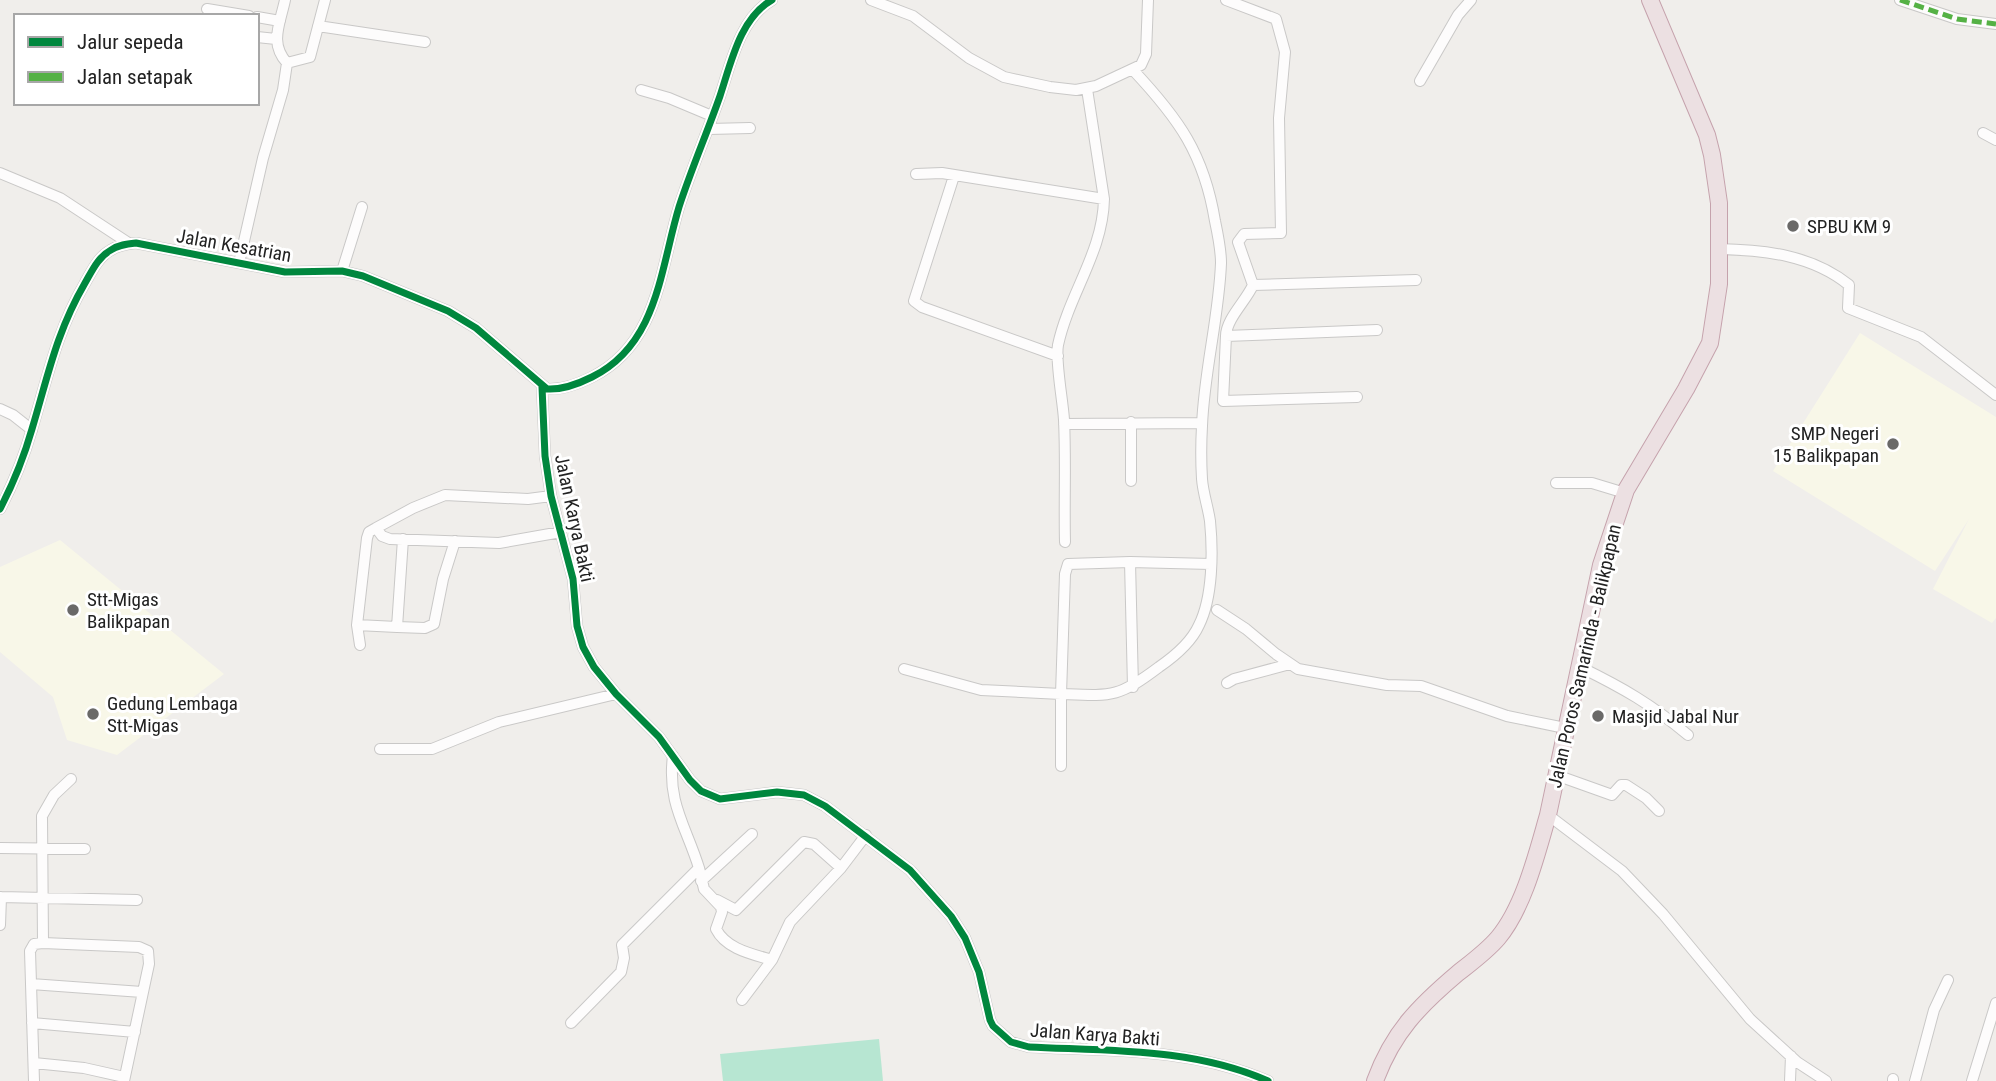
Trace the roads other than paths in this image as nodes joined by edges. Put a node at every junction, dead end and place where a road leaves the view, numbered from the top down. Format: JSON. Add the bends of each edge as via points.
{"nodes":[{"id":1,"x":285,"y":0,"type":"edge"},
{"id":2,"x":325,"y":0,"type":"edge"},
{"id":3,"x":871,"y":0,"type":"edge"},
{"id":4,"x":1148,"y":0,"type":"edge"},
{"id":5,"x":1226,"y":0,"type":"edge"},
{"id":6,"x":1471,"y":0,"type":"edge"},
{"id":7,"x":1650,"y":0,"type":"edge"},
{"id":8,"x":1900,"y":0,"type":"edge"},
{"id":9,"x":769,"y":1,"type":"edge"},
{"id":10,"x":208,"y":9,"type":"dead end"},
{"id":11,"x":237,"y":14,"type":"edge"},
{"id":12,"x":259,"y":17,"type":"edge"},
{"id":13,"x":280,"y":21,"type":"junction"},
{"id":14,"x":1996,"y":24,"type":"edge"},
{"id":15,"x":318,"y":26,"type":"junction"},
{"id":16,"x":259,"y":37,"type":"edge"},
{"id":17,"x":276,"y":39,"type":"junction"},
{"id":18,"x":425,"y":42,"type":"dead end"},
{"id":19,"x":287,"y":63,"type":"junction"},
{"id":20,"x":1133,"y":70,"type":"junction"},
{"id":21,"x":1420,"y":81,"type":"dead end"},
{"id":22,"x":1087,"y":89,"type":"junction"},
{"id":23,"x":641,"y":90,"type":"dead end"},
{"id":24,"x":712,"y":116,"type":"junction"},
{"id":25,"x":750,"y":128,"type":"dead end"},
{"id":26,"x":709,"y":129,"type":"junction"},
{"id":27,"x":1983,"y":133,"type":"dead end"},
{"id":28,"x":1996,"y":140,"type":"edge"},
{"id":29,"x":0,"y":173,"type":"edge"},
{"id":30,"x":916,"y":174,"type":"dead end"},
{"id":31,"x":954,"y":176,"type":"junction"},
{"id":32,"x":1104,"y":199,"type":"junction"},
{"id":33,"x":362,"y":207,"type":"dead end"},
{"id":34,"x":130,"y":244,"type":"junction"},
{"id":35,"x":1719,"y":249,"type":"junction"},
{"id":36,"x":239,"y":263,"type":"junction"},
{"id":37,"x":342,"y":271,"type":"junction"},
{"id":38,"x":1416,"y":280,"type":"dead end"},
{"id":39,"x":1253,"y":285,"type":"junction"},
{"id":40,"x":1377,"y":330,"type":"dead end"},
{"id":41,"x":1226,"y":336,"type":"junction"},
{"id":42,"x":1058,"y":356,"type":"junction"},
{"id":43,"x":542,"y":387,"type":"junction"},
{"id":44,"x":1996,"y":395,"type":"edge"},
{"id":45,"x":1357,"y":397,"type":"dead end"},
{"id":46,"x":0,"y":410,"type":"edge"},
{"id":47,"x":1131,"y":422,"type":"junction"},
{"id":48,"x":1202,"y":423,"type":"junction"},
{"id":49,"x":1064,"y":424,"type":"junction"},
{"id":50,"x":32,"y":430,"type":"junction"},
{"id":51,"x":1131,"y":481,"type":"dead end"},
{"id":52,"x":1556,"y":483,"type":"dead end"},
{"id":53,"x":1625,"y":494,"type":"junction"},
{"id":54,"x":551,"y":496,"type":"junction"},
{"id":55,"x":0,"y":509,"type":"edge"},
{"id":56,"x":376,"y":528,"type":"junction"},
{"id":57,"x":561,"y":532,"type":"junction"},
{"id":58,"x":403,"y":539,"type":"junction"},
{"id":59,"x":454,"y":541,"type":"junction"},
{"id":60,"x":1065,"y":542,"type":"dead end"},
{"id":61,"x":1130,"y":562,"type":"junction"},
{"id":62,"x":1211,"y":565,"type":"junction"},
{"id":63,"x":1217,"y":610,"type":"dead end"},
{"id":64,"x":356,"y":625,"type":"junction"},
{"id":65,"x":397,"y":627,"type":"junction"},
{"id":66,"x":360,"y":645,"type":"dead end"},
{"id":67,"x":1290,"y":664,"type":"junction"},
{"id":68,"x":1580,"y":667,"type":"junction"},
{"id":69,"x":904,"y":669,"type":"dead end"},
{"id":70,"x":1227,"y":683,"type":"dead end"},
{"id":71,"x":1133,"y":687,"type":"junction"},
{"id":72,"x":616,"y":694,"type":"junction"},
{"id":73,"x":1062,"y":694,"type":"junction"},
{"id":74,"x":1565,"y":728,"type":"junction"},
{"id":75,"x":1688,"y":735,"type":"dead end"},
{"id":76,"x":380,"y":749,"type":"dead end"},
{"id":77,"x":673,"y":756,"type":"junction"},
{"id":78,"x":1061,"y":766,"type":"dead end"},
{"id":79,"x":1556,"y":775,"type":"junction"},
{"id":80,"x":71,"y":779,"type":"dead end"},
{"id":81,"x":1659,"y":811,"type":"dead end"},
{"id":82,"x":1548,"y":815,"type":"junction"},
{"id":83,"x":752,"y":834,"type":"dead end"},
{"id":84,"x":866,"y":835,"type":"junction"},
{"id":85,"x":0,"y":848,"type":"edge"},
{"id":86,"x":43,"y":849,"type":"junction"},
{"id":87,"x":85,"y":849,"type":"dead end"},
{"id":88,"x":699,"y":868,"type":"junction"},
{"id":89,"x":841,"y":868,"type":"junction"},
{"id":90,"x":701,"y":881,"type":"junction"},
{"id":91,"x":1,"y":897,"type":"edge"},
{"id":92,"x":43,"y":897,"type":"junction"},
{"id":93,"x":137,"y":900,"type":"dead end"},
{"id":94,"x":717,"y":900,"type":"junction"},
{"id":95,"x":0,"y":925,"type":"edge"},
{"id":96,"x":43,"y":943,"type":"junction"},
{"id":97,"x":772,"y":960,"type":"junction"},
{"id":98,"x":1948,"y":980,"type":"dead end"},
{"id":99,"x":31,"y":984,"type":"junction"},
{"id":100,"x":142,"y":992,"type":"junction"},
{"id":101,"x":742,"y":1000,"type":"dead end"},
{"id":102,"x":1996,"y":1003,"type":"edge"},
{"id":103,"x":32,"y":1023,"type":"junction"},
{"id":104,"x":571,"y":1023,"type":"dead end"},
{"id":105,"x":135,"y":1032,"type":"junction"},
{"id":106,"x":1791,"y":1056,"type":"junction"},
{"id":107,"x":34,"y":1063,"type":"junction"},
{"id":108,"x":124,"y":1079,"type":"edge"},
{"id":109,"x":34,"y":1081,"type":"edge"},
{"id":110,"x":1268,"y":1081,"type":"edge"},
{"id":111,"x":1375,"y":1081,"type":"edge"},
{"id":112,"x":1790,"y":1081,"type":"edge"},
{"id":113,"x":1826,"y":1081,"type":"edge"},
{"id":114,"x":1915,"y":1081,"type":"edge"},
{"id":115,"x":1972,"y":1081,"type":"edge"}],
"edges":[{"from":1,"to":13,"type":"street"},
{"from":2,"to":15,"type":"street"},
{"from":3,"to":22,"type":"street","via":[[913,16],[969,58],[1004,77]]},
{"from":4,"to":20,"type":"street","via":[[1146,54]]},
{"from":5,"to":39,"type":"street","via":[[1276,19],[1285,52],[1279,118],[1280,233],[1244,234],[1238,242]]},
{"from":6,"to":21,"type":"street"},
{"from":7,"to":35,"type":"highway","name":"Jalan Poros Samarinda - Balikpapan","via":[[1707,135],[1717,173]]},
{"from":8,"to":14,"type":"street","via":[[1956,19]]},
{"from":9,"to":24,"type":"street","via":[[741,38]]},
{"from":10,"to":11,"type":"street"},
{"from":12,"to":13,"type":"street"},
{"from":13,"to":17,"type":"street"},
{"from":15,"to":18,"type":"street"},
{"from":15,"to":19,"type":"street","via":[[310,57]]},
{"from":16,"to":17,"type":"street"},
{"from":17,"to":19,"type":"street","via":[[278,53]]},
{"from":19,"to":36,"type":"street"},
{"from":20,"to":22,"type":"street"},
{"from":20,"to":48,"type":"street","via":[[1185,132],[1211,192],[1221,259]]},
{"from":22,"to":32,"type":"street"},
{"from":23,"to":24,"type":"street"},
{"from":24,"to":26,"type":"street"},
{"from":25,"to":26,"type":"street"},
{"from":26,"to":43,"type":"street","via":[[684,191],[649,314],[632,347],[587,380],[561,389]]},
{"from":27,"to":28,"type":"street"},
{"from":29,"to":34,"type":"street","via":[[60,198]]},
{"from":30,"to":31,"type":"street"},
{"from":31,"to":32,"type":"street"},
{"from":31,"to":42,"type":"street","via":[[914,300],[922,307]]},
{"from":32,"to":42,"type":"street","via":[[1099,239],[1068,315]]},
{"from":33,"to":37,"type":"street"},
{"from":34,"to":36,"type":"street","name":"Jalan Kesatrian"},
{"from":34,"to":50,"type":"street","via":[[97,261],[76,298],[52,354]]},
{"from":35,"to":44,"type":"street","via":[[1784,255],[1827,270],[1849,285],[1848,309],[1921,337]]},
{"from":35,"to":53,"type":"highway","name":"Jalan Poros Samarinda - Balikpapan","via":[[1710,343]]},
{"from":36,"to":37,"type":"street","name":"Jalan Kesatrian","via":[[285,271]]},
{"from":37,"to":43,"type":"street","name":"Jalan Kesatrian","via":[[381,283],[466,322]]},
{"from":38,"to":39,"type":"street"},
{"from":39,"to":41,"type":"street"},
{"from":40,"to":41,"type":"street"},
{"from":41,"to":45,"type":"street","via":[[1223,401]]},
{"from":42,"to":49,"type":"street"},
{"from":43,"to":54,"type":"street","name":"Jalan Karya Bakti"},
{"from":46,"to":50,"type":"street"},
{"from":47,"to":48,"type":"street"},
{"from":47,"to":49,"type":"street"},
{"from":47,"to":51,"type":"street"},
{"from":48,"to":62,"type":"street","via":[[1202,480],[1210,520]]},
{"from":49,"to":60,"type":"street"},
{"from":50,"to":55,"type":"street"},
{"from":52,"to":53,"type":"street","via":[[1592,484]]},
{"from":53,"to":68,"type":"highway","name":"Jalan Poros Samarinda - Balikpapan","via":[[1601,565]]},
{"from":54,"to":56,"type":"street","via":[[445,495]]},
{"from":54,"to":57,"type":"street","name":"Jalan Karya Bakti"},
{"from":56,"to":58,"type":"street","via":[[382,537]]},
{"from":56,"to":64,"type":"street","via":[[367,538]]},
{"from":57,"to":59,"type":"street","via":[[499,543]]},
{"from":57,"to":72,"type":"street","name":"Jalan Karya Bakti","via":[[583,647]]},
{"from":58,"to":59,"type":"street"},
{"from":58,"to":65,"type":"street"},
{"from":59,"to":65,"type":"street","via":[[434,624]]},
{"from":61,"to":62,"type":"street"},
{"from":61,"to":71,"type":"street"},
{"from":61,"to":73,"type":"street","via":[[1066,566]]},
{"from":62,"to":71,"type":"street","via":[[1205,606],[1194,635]]},
{"from":63,"to":67,"type":"street"},
{"from":64,"to":65,"type":"street"},
{"from":64,"to":66,"type":"street"},
{"from":67,"to":70,"type":"street"},
{"from":67,"to":74,"type":"street","via":[[1309,672],[1421,686],[1507,716]]},
{"from":68,"to":74,"type":"highway","name":"Jalan Poros Samarinda - Balikpapan"},
{"from":68,"to":75,"type":"street","via":[[1633,693]]},
{"from":69,"to":73,"type":"street","via":[[981,690]]},
{"from":71,"to":73,"type":"street","via":[[1110,695]]},
{"from":72,"to":76,"type":"street","via":[[499,722],[432,749]]},
{"from":72,"to":77,"type":"street","name":"Jalan Karya Bakti"},
{"from":73,"to":78,"type":"street"},
{"from":74,"to":79,"type":"highway","name":"Jalan Poros Samarinda - Balikpapan"},
{"from":77,"to":84,"type":"street","name":"Jalan Karya Bakti","via":[[690,780],[714,798],[777,792],[804,795]]},
{"from":77,"to":88,"type":"street","via":[[672,797]]},
{"from":79,"to":81,"type":"street","via":[[1612,795],[1626,785]]},
{"from":79,"to":82,"type":"highway","name":"Jalan Poros Samarinda - Balikpapan"},
{"from":80,"to":86,"type":"street","via":[[54,794],[42,816]]},
{"from":82,"to":106,"type":"street","via":[[1622,871],[1750,1019]]},
{"from":82,"to":111,"type":"highway","name":"Jalan Poros Samarinda - Balikpapan","via":[[1506,926],[1489,947],[1412,1015],[1390,1047]]},
{"from":83,"to":90,"type":"street"},
{"from":84,"to":89,"type":"street"},
{"from":84,"to":110,"type":"street","name":"Jalan Karya Bakti","via":[[922,881],[951,916],[975,959],[990,1020],[1011,1042],[1205,1060]]},
{"from":85,"to":86,"type":"street"},
{"from":86,"to":87,"type":"street"},
{"from":86,"to":92,"type":"street"},
{"from":88,"to":90,"type":"street"},
{"from":88,"to":104,"type":"street","via":[[622,946],[621,972]]},
{"from":89,"to":94,"type":"street","via":[[814,844],[804,842],[736,910]]},
{"from":89,"to":97,"type":"street","via":[[790,922]]},
{"from":90,"to":94,"type":"street"},
{"from":91,"to":92,"type":"street"},
{"from":91,"to":95,"type":"street"},
{"from":92,"to":93,"type":"street"},
{"from":92,"to":96,"type":"street"},
{"from":94,"to":97,"type":"street","via":[[722,912],[718,933],[736,947]]},
{"from":96,"to":99,"type":"street","via":[[32,946]]},
{"from":96,"to":100,"type":"street","via":[[145,949],[149,955]]},
{"from":97,"to":101,"type":"street"},
{"from":98,"to":114,"type":"street","via":[[1934,1010]]},
{"from":99,"to":100,"type":"street"},
{"from":99,"to":103,"type":"street"},
{"from":100,"to":105,"type":"street"},
{"from":102,"to":115,"type":"street"},
{"from":103,"to":105,"type":"street"},
{"from":103,"to":107,"type":"street"},
{"from":105,"to":108,"type":"street"},
{"from":106,"to":112,"type":"street"},
{"from":106,"to":113,"type":"street"},
{"from":107,"to":108,"type":"street","via":[[83,1068]]},
{"from":107,"to":109,"type":"street"}]}
